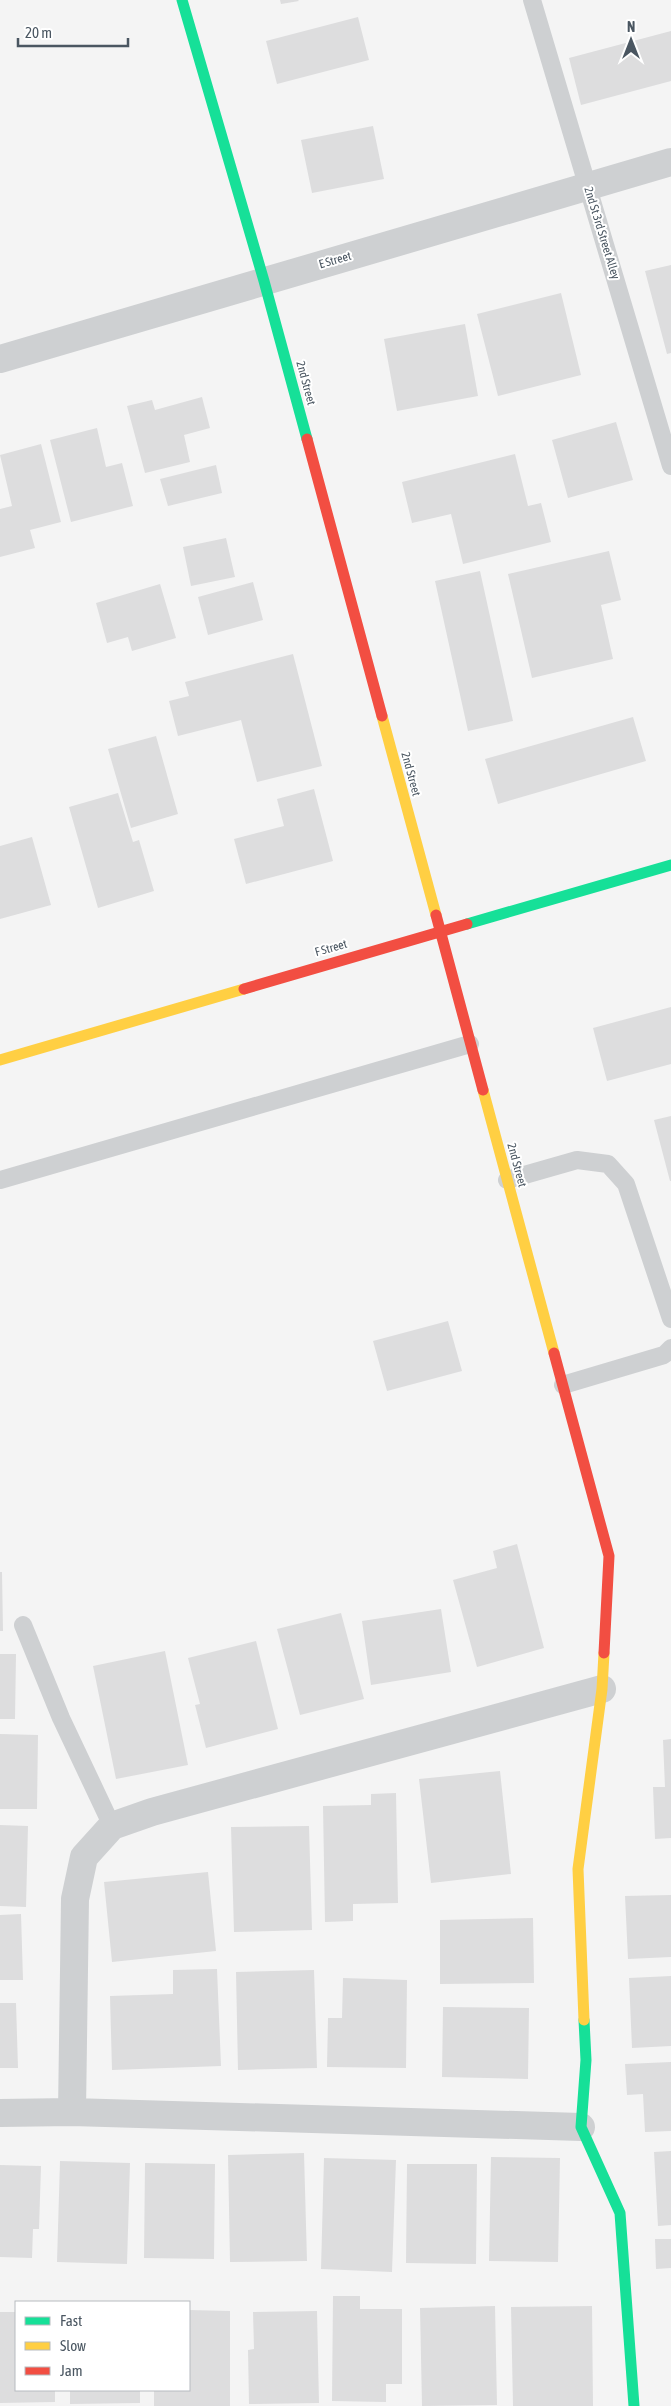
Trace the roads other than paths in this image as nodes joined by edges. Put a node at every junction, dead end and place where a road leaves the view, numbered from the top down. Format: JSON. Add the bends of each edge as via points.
{"nodes":[{"id":1,"x":182,"y":0,"type":"edge"},
{"id":2,"x":532,"y":0,"type":"edge"},
{"id":3,"x":671,"y":162,"type":"edge"},
{"id":4,"x":588,"y":186,"type":"junction"},
{"id":5,"x":264,"y":281,"type":"junction"},
{"id":6,"x":0,"y":359,"type":"edge"},
{"id":7,"x":671,"y":466,"type":"edge"},
{"id":8,"x":671,"y":865,"type":"edge"},
{"id":9,"x":439,"y":930,"type":"junction"},
{"id":10,"x":470,"y":1044,"type":"junction"},
{"id":11,"x":0,"y":1060,"type":"edge"},
{"id":12,"x":0,"y":1180,"type":"edge"},
{"id":13,"x":507,"y":1180,"type":"junction"},
{"id":14,"x":671,"y":1319,"type":"edge"},
{"id":15,"x":671,"y":1348,"type":"edge"},
{"id":16,"x":563,"y":1385,"type":"junction"},
{"id":17,"x":23,"y":1624,"type":"dead end"},
{"id":18,"x":602,"y":1689,"type":"junction"},
{"id":19,"x":112,"y":1826,"type":"junction"},
{"id":20,"x":72,"y":2112,"type":"junction"},
{"id":21,"x":0,"y":2113,"type":"edge"},
{"id":22,"x":581,"y":2127,"type":"junction"},
{"id":23,"x":634,"y":2406,"type":"edge"}],
"edges":[{"from":1,"to":5,"type":"street","name":"2nd Street"},
{"from":2,"to":4,"type":"lane","name":"2nd St 3rd Street Alley"},
{"from":3,"to":4,"type":"street","name":"E Street"},
{"from":4,"to":5,"type":"street","name":"E Street"},
{"from":4,"to":7,"type":"lane","name":"2nd St 3rd Street Alley"},
{"from":5,"to":6,"type":"street","name":"E Street"},
{"from":5,"to":9,"type":"street","name":"2nd Street"},
{"from":8,"to":9,"type":"street","name":"F Street"},
{"from":9,"to":10,"type":"street","name":"2nd Street"},
{"from":9,"to":11,"type":"street","name":"F Street"},
{"from":10,"to":12,"type":"lane"},
{"from":10,"to":13,"type":"street","name":"2nd Street"},
{"from":13,"to":14,"type":"lane","via":[[577,1160],[608,1164],[626,1184]]},
{"from":13,"to":16,"type":"street","name":"2nd Street"},
{"from":15,"to":16,"type":"lane","via":[[664,1355]]},
{"from":16,"to":18,"type":"street","name":"2nd Street","via":[[609,1556]]},
{"from":17,"to":19,"type":"lane","via":[[61,1718]]},
{"from":18,"to":19,"type":"street","via":[[152,1812]]},
{"from":18,"to":22,"type":"street","name":"2nd Street","via":[[578,1869],[586,2060]]},
{"from":19,"to":20,"type":"street","via":[[84,1857],[75,1899]]},
{"from":20,"to":21,"type":"street"},
{"from":20,"to":22,"type":"street"},
{"from":22,"to":23,"type":"street","via":[[620,2213]]}]}
